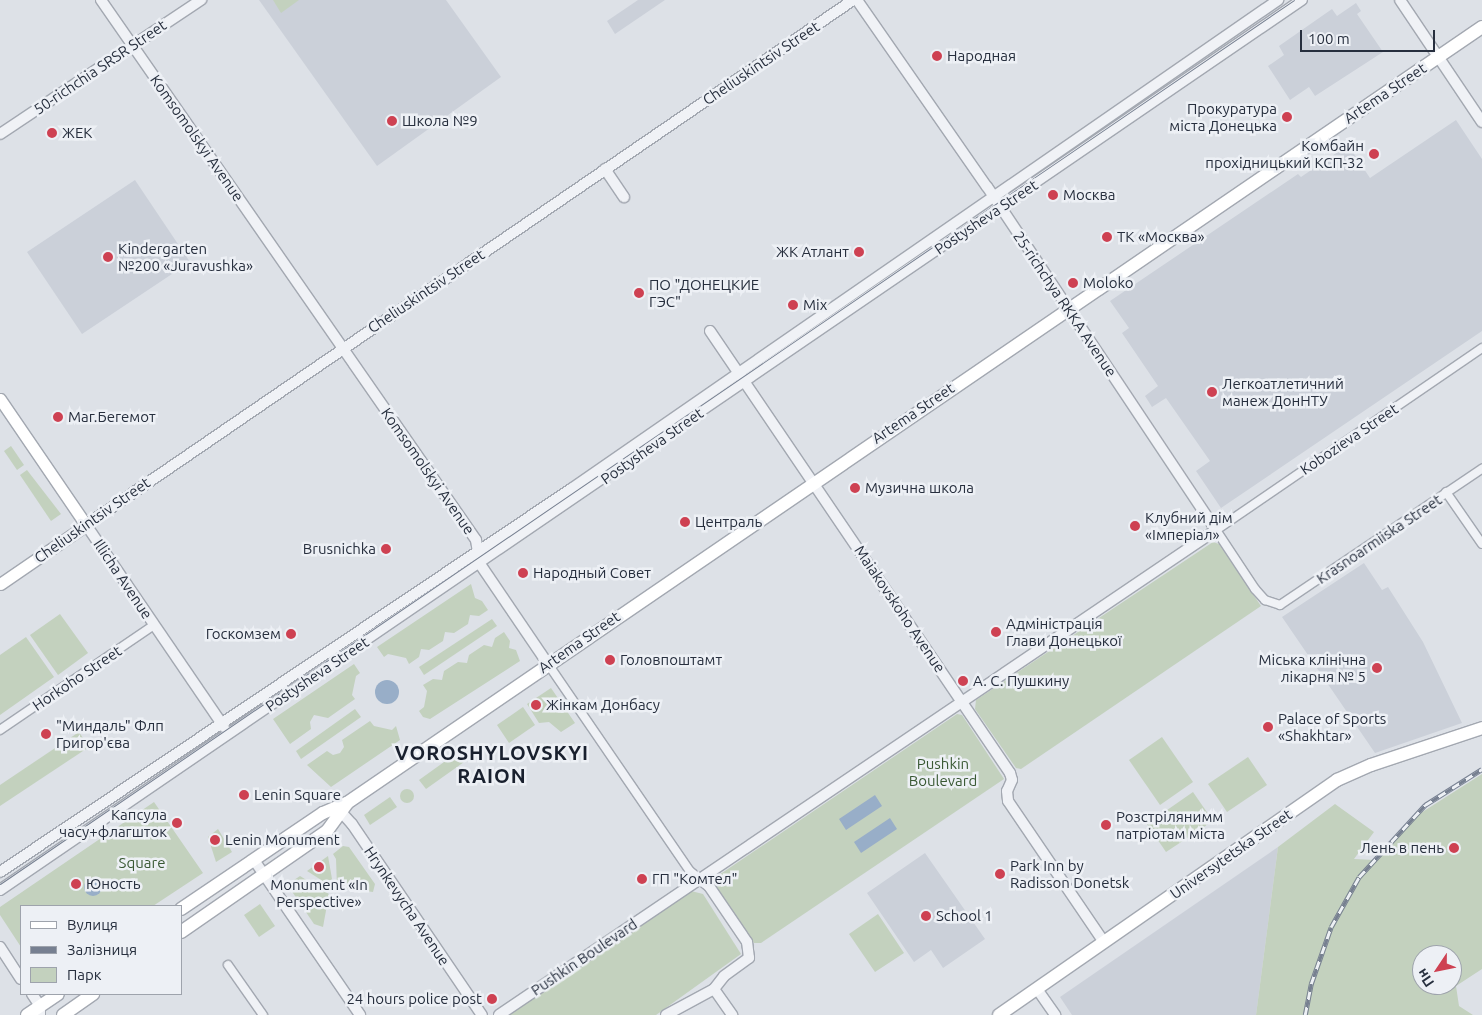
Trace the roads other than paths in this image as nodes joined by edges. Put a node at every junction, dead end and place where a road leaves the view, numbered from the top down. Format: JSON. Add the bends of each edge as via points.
{"nodes":[{"id":1,"x":102,"y":0,"type":"edge"},
{"id":2,"x":201,"y":0,"type":"edge"},
{"id":3,"x":853,"y":0,"type":"edge"},
{"id":4,"x":858,"y":0,"type":"edge"},
{"id":5,"x":1278,"y":0,"type":"edge"},
{"id":6,"x":1302,"y":0,"type":"edge"},
{"id":7,"x":1400,"y":0,"type":"edge"},
{"id":8,"x":1482,"y":27,"type":"edge"},
{"id":9,"x":133,"y":45,"type":"junction"},
{"id":10,"x":1439,"y":57,"type":"junction"},
{"id":11,"x":1482,"y":122,"type":"edge"},
{"id":12,"x":0,"y":134,"type":"edge"},
{"id":13,"x":605,"y":169,"type":"junction"},
{"id":14,"x":993,"y":196,"type":"junction"},
{"id":15,"x":624,"y":197,"type":"dead end"},
{"id":16,"x":1000,"y":207,"type":"junction"},
{"id":17,"x":1068,"y":309,"type":"junction"},
{"id":18,"x":710,"y":331,"type":"dead end"},
{"id":19,"x":343,"y":348,"type":"junction"},
{"id":20,"x":1482,"y":348,"type":"edge"},
{"id":21,"x":742,"y":378,"type":"junction"},
{"id":22,"x":0,"y":400,"type":"edge"},
{"id":23,"x":1482,"y":468,"type":"edge"},
{"id":24,"x":815,"y":480,"type":"junction"},
{"id":25,"x":1446,"y":492,"type":"junction"},
{"id":26,"x":86,"y":525,"type":"junction"},
{"id":27,"x":1216,"y":530,"type":"junction"},
{"id":28,"x":1482,"y":544,"type":"edge"},
{"id":29,"x":480,"y":550,"type":"junction"},
{"id":30,"x":480,"y":564,"type":"junction"},
{"id":31,"x":0,"y":584,"type":"edge"},
{"id":32,"x":1274,"y":605,"type":"joint"},
{"id":33,"x":154,"y":625,"type":"junction"},
{"id":34,"x":548,"y":664,"type":"junction"},
{"id":35,"x":961,"y":701,"type":"junction"},
{"id":36,"x":220,"y":722,"type":"junction"},
{"id":37,"x":1482,"y":728,"type":"edge"},
{"id":38,"x":0,"y":730,"type":"edge"},
{"id":39,"x":228,"y":734,"type":"junction"},
{"id":40,"x":345,"y":808,"type":"junction"},
{"id":41,"x":254,"y":860,"type":"junction"},
{"id":42,"x":0,"y":872,"type":"edge"},
{"id":43,"x":264,"y":875,"type":"junction"},
{"id":44,"x":700,"y":879,"type":"junction"},
{"id":45,"x":0,"y":890,"type":"edge"},
{"id":46,"x":182,"y":908,"type":"edge"},
{"id":47,"x":182,"y":931,"type":"edge"},
{"id":48,"x":1104,"y":942,"type":"junction"},
{"id":49,"x":0,"y":948,"type":"edge"},
{"id":50,"x":228,"y":965,"type":"dead end"},
{"id":51,"x":20,"y":978,"type":"edge"},
{"id":52,"x":714,"y":989,"type":"junction"},
{"id":53,"x":1037,"y":989,"type":"junction"},
{"id":54,"x":32,"y":995,"type":"edge"},
{"id":55,"x":57,"y":995,"type":"edge"},
{"id":56,"x":92,"y":995,"type":"edge"},
{"id":57,"x":40,"y":1011,"type":"edge"},
{"id":58,"x":27,"y":1015,"type":"edge"},
{"id":59,"x":63,"y":1015,"type":"edge"},
{"id":60,"x":263,"y":1015,"type":"edge"},
{"id":61,"x":360,"y":1015,"type":"edge"},
{"id":62,"x":482,"y":1015,"type":"edge"},
{"id":63,"x":499,"y":1015,"type":"edge"},
{"id":64,"x":666,"y":1015,"type":"edge"},
{"id":65,"x":732,"y":1015,"type":"edge"},
{"id":66,"x":999,"y":1015,"type":"edge"},
{"id":67,"x":1055,"y":1015,"type":"edge"}],
"edges":[{"from":1,"to":9,"type":"street","name":"Komsomolskyi Avenue"},
{"from":2,"to":9,"type":"street","name":"50-richchia SRSR Street"},
{"from":3,"to":13,"type":"street","name":"Cheliuskintsiv Street"},
{"from":4,"to":14,"type":"street","name":"25-richchya RKKA Avenue"},
{"from":5,"to":14,"type":"street","name":"Postysheva Street"},
{"from":6,"to":16,"type":"street","name":"Postysheva Street"},
{"from":7,"to":10,"type":"street"},
{"from":8,"to":10,"type":"main road","name":"Artema Street"},
{"from":9,"to":12,"type":"street","name":"50-richchia SRSR Street"},
{"from":9,"to":19,"type":"street","name":"Komsomolskyi Avenue"},
{"from":10,"to":11,"type":"street"},
{"from":10,"to":17,"type":"main road","name":"Artema Street"},
{"from":13,"to":15,"type":"street"},
{"from":13,"to":19,"type":"street","name":"Cheliuskintsiv Street"},
{"from":14,"to":16,"type":"street","name":"25-richchya RKKA Avenue"},
{"from":14,"to":21,"type":"street","name":"Postysheva Street"},
{"from":16,"to":17,"type":"street","name":"25-richchya RKKA Avenue"},
{"from":16,"to":21,"type":"street","name":"Postysheva Street"},
{"from":17,"to":24,"type":"main road","name":"Artema Street"},
{"from":17,"to":27,"type":"street","name":"25-richchya RKKA Avenue"},
{"from":18,"to":21,"type":"street","name":"Maiakovskoho Avenue"},
{"from":19,"to":26,"type":"street","name":"Cheliuskintsiv Street"},
{"from":19,"to":29,"type":"street","name":"Komsomolskyi Avenue"},
{"from":20,"to":27,"type":"street","name":"Kobozieva Street"},
{"from":21,"to":24,"type":"street","name":"Maiakovskoho Avenue"},
{"from":21,"to":29,"type":"street","name":"Postysheva Street"},
{"from":21,"to":30,"type":"street","name":"Postysheva Street"},
{"from":22,"to":26,"type":"main road","name":"Illicha Avenue"},
{"from":23,"to":25,"type":"street","name":"Krasnoarmiiska Street"},
{"from":24,"to":34,"type":"main road","name":"Artema Street"},
{"from":24,"to":35,"type":"street","name":"Maiakovskoho Avenue"},
{"from":25,"to":28,"type":"street"},
{"from":25,"to":32,"type":"street","name":"Krasnoarmiiska Street","via":[[1289,600]]},
{"from":26,"to":31,"type":"main road","name":"Cheliuskintsiv Street"},
{"from":26,"to":33,"type":"street","name":"Illicha Avenue"},
{"from":27,"to":32,"type":"street","name":"25-richchya RKKA Avenue","via":[[1255,588]]},
{"from":27,"to":35,"type":"street","name":"Pushkin Boulevard"},
{"from":29,"to":30,"type":"street","name":"Komsomolskyi Avenue"},
{"from":29,"to":36,"type":"street","name":"Postysheva Street"},
{"from":30,"to":34,"type":"street"},
{"from":30,"to":39,"type":"street","name":"Postysheva Street"},
{"from":33,"to":36,"type":"street","name":"Illicha Avenue"},
{"from":33,"to":38,"type":"street","name":"Horkoho Street"},
{"from":34,"to":40,"type":"main road","name":"Artema Street"},
{"from":34,"to":44,"type":"street","via":[[690,871]]},
{"from":35,"to":44,"type":"street","name":"Pushkin Boulevard"},
{"from":35,"to":48,"type":"street","name":"Maiakovskoho Avenue","via":[[1010,773],[1008,801]]},
{"from":36,"to":39,"type":"street","name":"Illicha Avenue"},
{"from":36,"to":42,"type":"street","name":"Postysheva Street"},
{"from":37,"to":48,"type":"main road","name":"Universytetska Street","via":[[1371,765],[1337,780]]},
{"from":39,"to":45,"type":"street","name":"Postysheva Street"},
{"from":40,"to":41,"type":"main road","name":"Artema Street","via":[[323,813]]},
{"from":40,"to":43,"type":"main road","name":"Artema Street","via":[[327,831]]},
{"from":40,"to":62,"type":"street","name":"Hrynkevycha Avenue"},
{"from":41,"to":43,"type":"street"},
{"from":41,"to":46,"type":"main road","name":"Artema Street"},
{"from":43,"to":47,"type":"main road","name":"Artema Street"},
{"from":43,"to":61,"type":"street"},
{"from":44,"to":52,"type":"street","via":[[709,886],[747,942],[749,958],[724,976]]},
{"from":44,"to":63,"type":"street","name":"Pushkin Boulevard"},
{"from":48,"to":53,"type":"main road","name":"Universytetska Street"},
{"from":49,"to":51,"type":"street"},
{"from":50,"to":60,"type":"street"},
{"from":52,"to":64,"type":"street"},
{"from":52,"to":65,"type":"street"},
{"from":53,"to":66,"type":"main road","name":"Universytetska Street"},
{"from":53,"to":67,"type":"street"},
{"from":54,"to":57,"type":"street"},
{"from":55,"to":57,"type":"main road"},
{"from":56,"to":59,"type":"main road"},
{"from":57,"to":58,"type":"main road"}]}
